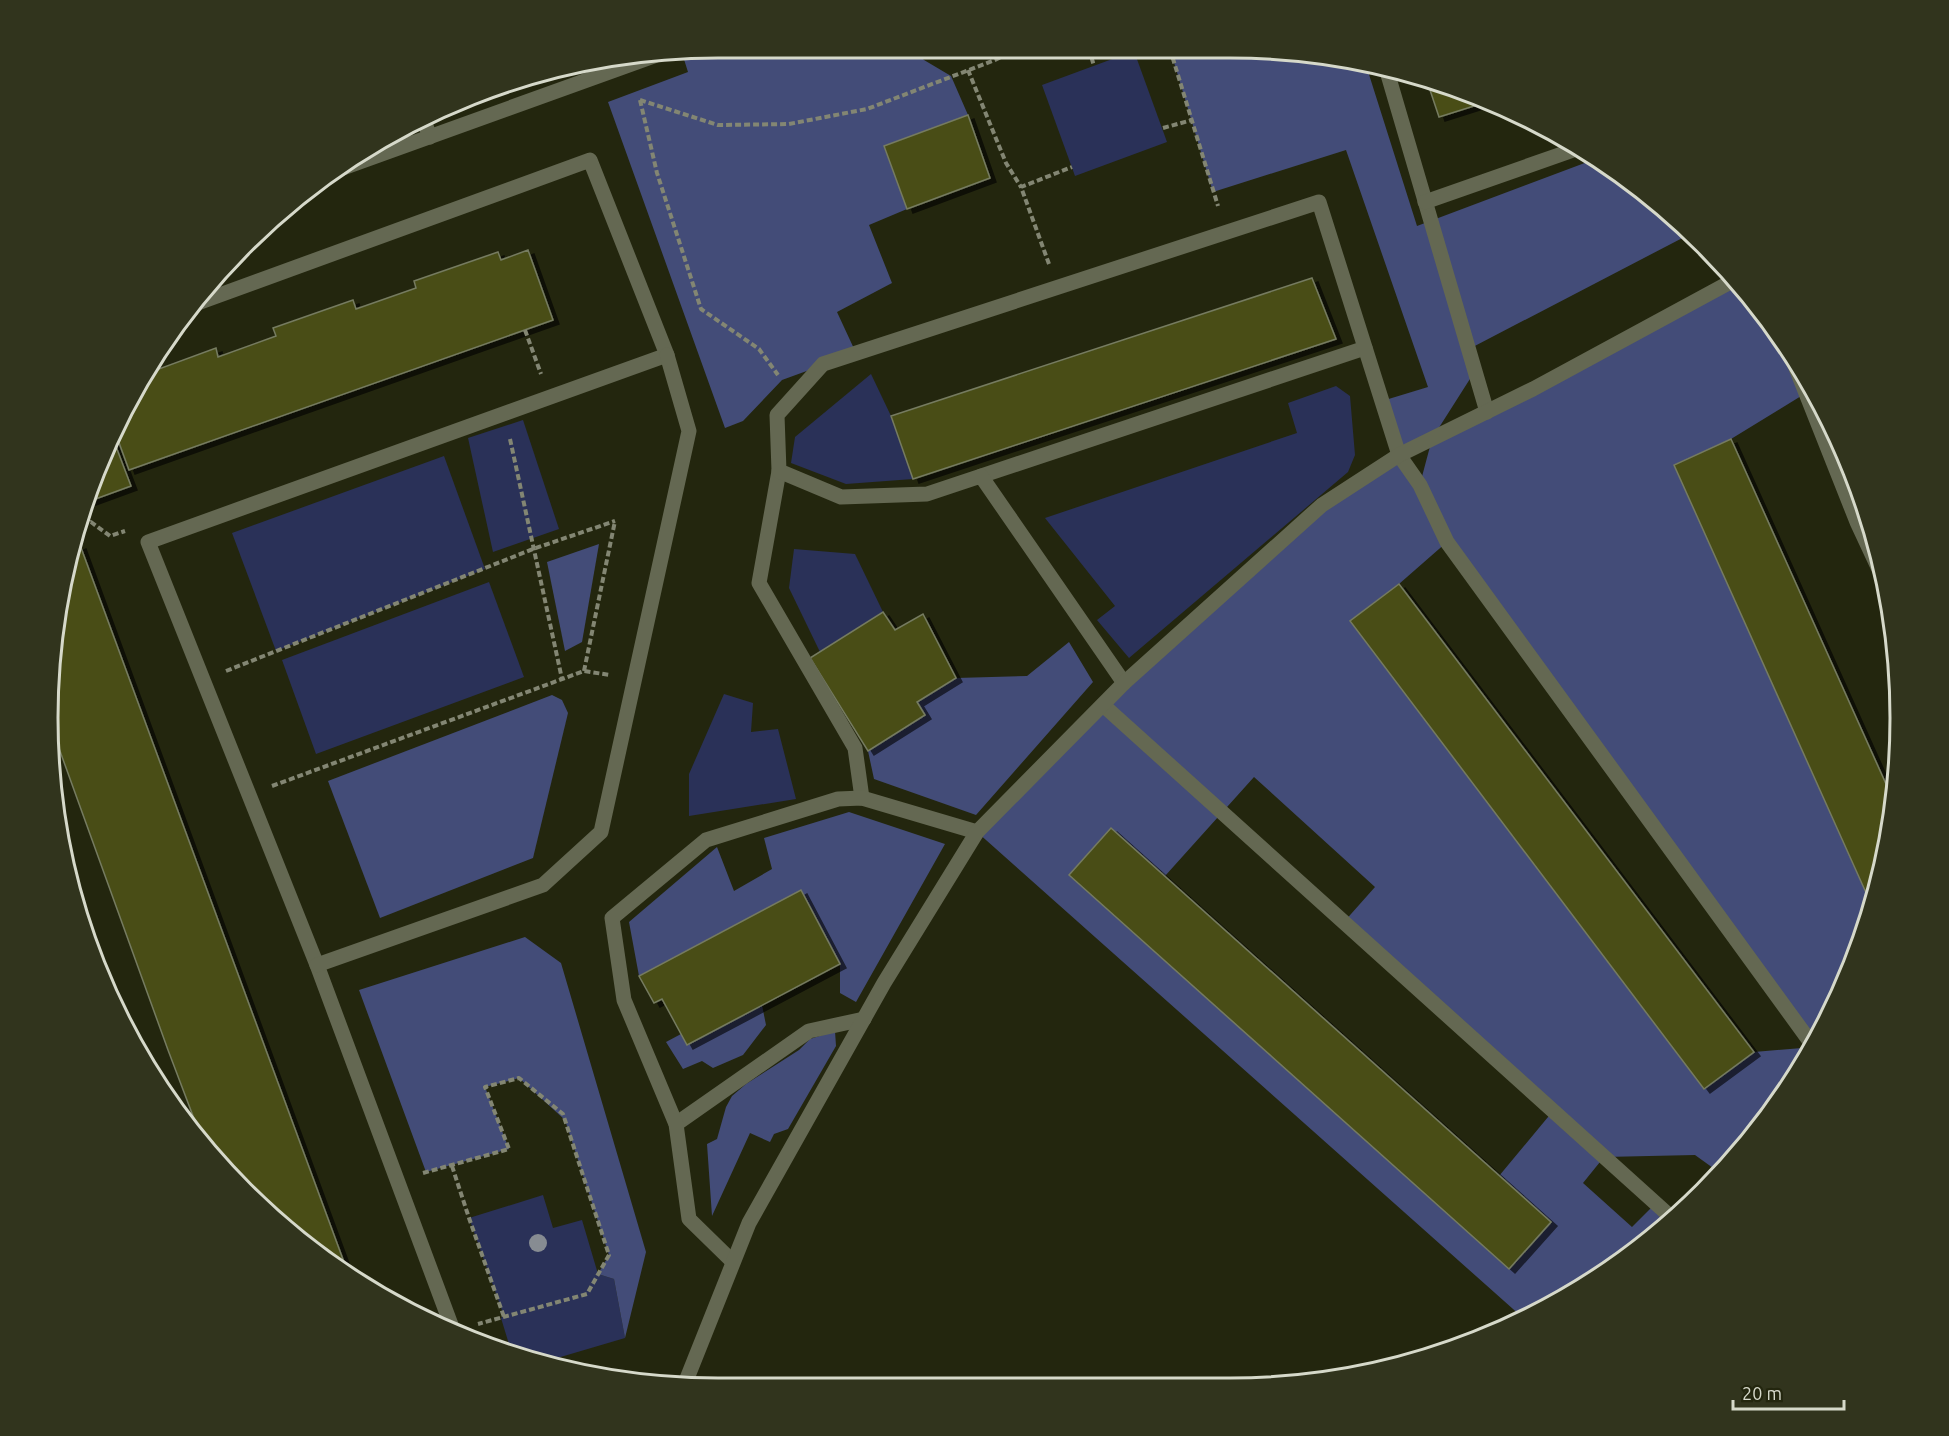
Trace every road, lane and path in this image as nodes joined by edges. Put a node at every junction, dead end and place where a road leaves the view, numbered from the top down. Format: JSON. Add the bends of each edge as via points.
{"nodes":[{"id":1,"x":996,"y":58,"type":"edge"},
{"id":2,"x":1092,"y":58,"type":"edge"},
{"id":3,"x":1173,"y":58,"type":"edge"},
{"id":4,"x":632,"y":64,"type":"edge"},
{"id":5,"x":1094,"y":66,"type":"dead end"},
{"id":6,"x":968,"y":70,"type":"junction"},
{"id":7,"x":1389,"y":78,"type":"edge"},
{"id":8,"x":1192,"y":120,"type":"junction"},
{"id":9,"x":426,"y":127,"type":"edge"},
{"id":10,"x":1163,"y":128,"type":"dead end"},
{"id":11,"x":430,"y":137,"type":"junction"},
{"id":12,"x":1568,"y":152,"type":"edge"},
{"id":13,"x":370,"y":158,"type":"edge"},
{"id":14,"x":1072,"y":167,"type":"dead end"},
{"id":15,"x":1021,"y":187,"type":"junction"},
{"id":16,"x":1425,"y":202,"type":"junction"},
{"id":17,"x":1225,"y":233,"type":"junction"},
{"id":18,"x":1727,"y":284,"type":"edge"},
{"id":19,"x":1057,"y":288,"type":"junction"},
{"id":20,"x":210,"y":299,"type":"edge"},
{"id":21,"x":525,"y":330,"type":"dead end"},
{"id":22,"x":1365,"y":348,"type":"junction"},
{"id":23,"x":667,"y":355,"type":"junction"},
{"id":24,"x":793,"y":396,"type":"junction"},
{"id":25,"x":550,"y":398,"type":"junction"},
{"id":26,"x":1810,"y":403,"type":"edge"},
{"id":27,"x":1487,"y":412,"type":"junction"},
{"id":28,"x":504,"y":415,"type":"junction"},
{"id":29,"x":1399,"y":455,"type":"junction"},
{"id":30,"x":779,"y":471,"type":"junction"},
{"id":31,"x":981,"y":476,"type":"junction"},
{"id":32,"x":1867,"y":543,"type":"edge"},
{"id":33,"x":533,"y":549,"type":"junction"},
{"id":34,"x":584,"y":671,"type":"junction"},
{"id":35,"x":218,"y":674,"type":"dead end"},
{"id":36,"x":562,"y":679,"type":"junction"},
{"id":37,"x":634,"y":679,"type":"junction"},
{"id":38,"x":1124,"y":683,"type":"junction"},
{"id":39,"x":1103,"y":705,"type":"junction"},
{"id":40,"x":249,"y":795,"type":"junction"},
{"id":41,"x":862,"y":798,"type":"junction"},
{"id":42,"x":977,"y":832,"type":"junction"},
{"id":43,"x":317,"y":966,"type":"junction"},
{"id":44,"x":864,"y":1019,"type":"junction"},
{"id":45,"x":1807,"y":1038,"type":"edge"},
{"id":46,"x":676,"y":1124,"type":"junction"},
{"id":47,"x":452,"y":1166,"type":"junction"},
{"id":48,"x":416,"y":1175,"type":"dead end"},
{"id":49,"x":1667,"y":1213,"type":"edge"},
{"id":50,"x":734,"y":1262,"type":"junction"},
{"id":51,"x":504,"y":1317,"type":"junction"},
{"id":52,"x":449,"y":1319,"type":"edge"},
{"id":53,"x":478,"y":1324,"type":"dead end"},
{"id":54,"x":688,"y":1377,"type":"edge"}],
"edges":[{"from":1,"to":6,"type":"path"},
{"from":2,"to":5,"type":"path"},
{"from":3,"to":8,"type":"path"},
{"from":4,"to":11,"type":"lane"},
{"from":6,"to":15,"type":"path","via":[[1006,163]]},
{"from":6,"to":24,"type":"path","via":[[867,109],[789,124],[718,125],[640,100],[657,173],[701,309],[759,349]]},
{"from":7,"to":16,"type":"lane"},
{"from":8,"to":10,"type":"path"},
{"from":8,"to":17,"type":"path"},
{"from":9,"to":11,"type":"lane"},
{"from":11,"to":13,"type":"lane"},
{"from":12,"to":16,"type":"lane"},
{"from":14,"to":15,"type":"path"},
{"from":15,"to":19,"type":"path"},
{"from":16,"to":27,"type":"lane"},
{"from":17,"to":19,"type":"lane"},
{"from":17,"to":22,"type":"lane","via":[[1319,202]]},
{"from":18,"to":27,"type":"lane"},
{"from":19,"to":24,"type":"lane","via":[[823,364]]},
{"from":20,"to":23,"type":"lane","via":[[590,160]]},
{"from":21,"to":25,"type":"path"},
{"from":22,"to":29,"type":"lane"},
{"from":22,"to":31,"type":"lane"},
{"from":23,"to":25,"type":"lane"},
{"from":23,"to":37,"type":"lane","via":[[689,431]]},
{"from":24,"to":30,"type":"lane","via":[[777,415]]},
{"from":25,"to":28,"type":"lane"},
{"from":26,"to":32,"type":"lane"},
{"from":27,"to":29,"type":"lane"},
{"from":28,"to":33,"type":"path"},
{"from":28,"to":40,"type":"lane","via":[[148,542]]},
{"from":29,"to":38,"type":"lane","via":[[1322,504]]},
{"from":29,"to":45,"type":"lane","via":[[1420,485],[1447,542]]},
{"from":30,"to":31,"type":"lane","via":[[841,496],[927,494]]},
{"from":30,"to":41,"type":"lane","via":[[759,583],[855,748]]},
{"from":31,"to":38,"type":"lane"},
{"from":33,"to":34,"type":"path","via":[[615,521]]},
{"from":33,"to":35,"type":"path"},
{"from":33,"to":36,"type":"path"},
{"from":34,"to":36,"type":"path"},
{"from":34,"to":37,"type":"path"},
{"from":36,"to":40,"type":"path"},
{"from":37,"to":43,"type":"lane","via":[[601,832],[578,854],[543,885]]},
{"from":38,"to":39,"type":"lane"},
{"from":39,"to":42,"type":"lane"},
{"from":39,"to":49,"type":"lane"},
{"from":40,"to":43,"type":"lane"},
{"from":41,"to":42,"type":"lane"},
{"from":41,"to":46,"type":"lane","via":[[838,799],[706,840],[612,918],[624,1000]]},
{"from":42,"to":44,"type":"lane"},
{"from":43,"to":52,"type":"lane"},
{"from":44,"to":46,"type":"lane","via":[[809,1031]]},
{"from":44,"to":50,"type":"lane","via":[[749,1222]]},
{"from":46,"to":50,"type":"lane","via":[[689,1219]]},
{"from":47,"to":48,"type":"path"},
{"from":47,"to":51,"type":"path"},
{"from":47,"to":51,"type":"path","via":[[509,1149],[484,1087],[519,1078],[563,1114],[609,1255],[586,1294]]},
{"from":50,"to":54,"type":"lane"},
{"from":51,"to":53,"type":"path"}]}
